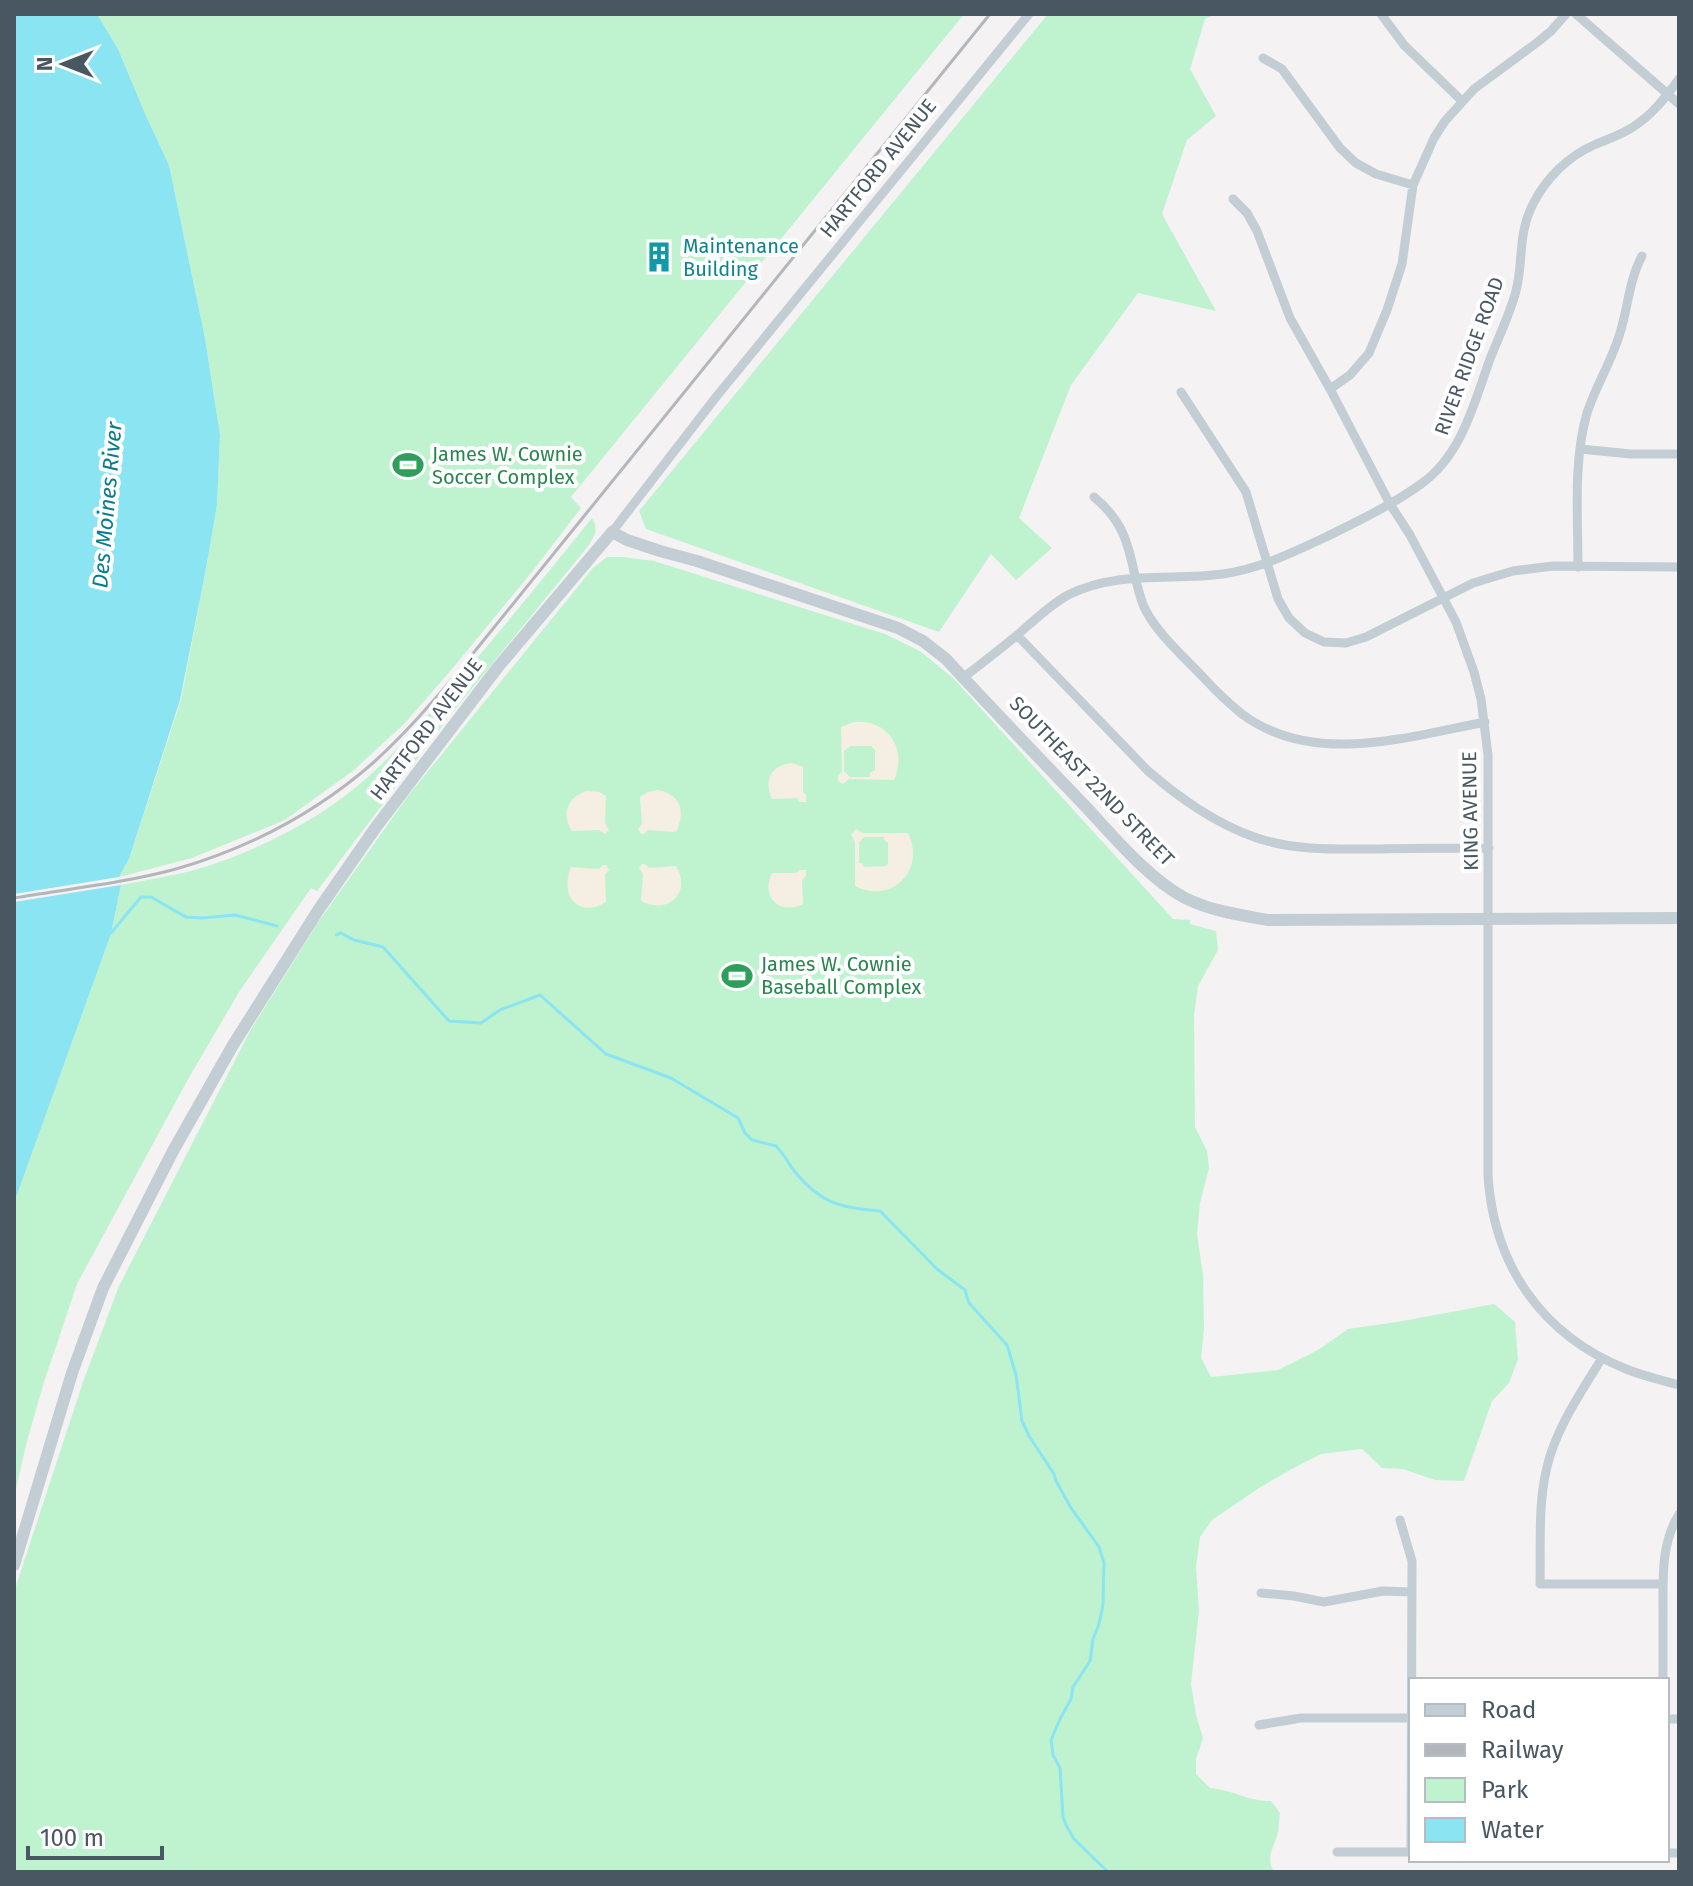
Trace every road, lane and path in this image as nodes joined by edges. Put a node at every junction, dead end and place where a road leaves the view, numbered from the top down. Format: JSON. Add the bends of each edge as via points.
{"nodes":[{"id":1,"x":1029,"y":14,"type":"edge"},
{"id":2,"x":1381,"y":14,"type":"edge"},
{"id":3,"x":1566,"y":14,"type":"edge"},
{"id":4,"x":1576,"y":14,"type":"edge"},
{"id":5,"x":1263,"y":58,"type":"dead end"},
{"id":6,"x":1679,"y":79,"type":"edge"},
{"id":7,"x":1668,"y":95,"type":"junction"},
{"id":8,"x":1462,"y":101,"type":"junction"},
{"id":9,"x":1679,"y":104,"type":"edge"},
{"id":10,"x":1413,"y":185,"type":"junction"},
{"id":11,"x":1233,"y":199,"type":"dead end"},
{"id":12,"x":1642,"y":256,"type":"dead end"},
{"id":13,"x":1330,"y":389,"type":"junction"},
{"id":14,"x":1181,"y":392,"type":"dead end"},
{"id":15,"x":1580,"y":449,"type":"junction"},
{"id":16,"x":1679,"y":454,"type":"edge"},
{"id":17,"x":1094,"y":497,"type":"dead end"},
{"id":18,"x":1390,"y":504,"type":"junction"},
{"id":19,"x":612,"y":532,"type":"junction"},
{"id":20,"x":1266,"y":562,"type":"junction"},
{"id":21,"x":1578,"y":567,"type":"junction"},
{"id":22,"x":1679,"y":567,"type":"edge"},
{"id":23,"x":1136,"y":578,"type":"junction"},
{"id":24,"x":1444,"y":598,"type":"junction"},
{"id":25,"x":1017,"y":635,"type":"junction"},
{"id":26,"x":964,"y":677,"type":"junction"},
{"id":27,"x":1485,"y":722,"type":"junction"},
{"id":28,"x":1489,"y":848,"type":"junction"},
{"id":29,"x":1679,"y":918,"type":"edge"},
{"id":30,"x":1489,"y":920,"type":"junction"},
{"id":31,"x":1602,"y":1358,"type":"junction"},
{"id":32,"x":1679,"y":1385,"type":"edge"},
{"id":33,"x":1679,"y":1514,"type":"edge"},
{"id":34,"x":1400,"y":1520,"type":"dead end"},
{"id":35,"x":14,"y":1565,"type":"edge"},
{"id":36,"x":1663,"y":1584,"type":"junction"},
{"id":37,"x":1411,"y":1592,"type":"junction"},
{"id":38,"x":1261,"y":1593,"type":"dead end"},
{"id":39,"x":1411,"y":1678,"type":"edge"},
{"id":40,"x":1663,"y":1678,"type":"edge"},
{"id":41,"x":1409,"y":1718,"type":"edge"},
{"id":42,"x":1259,"y":1725,"type":"dead end"},
{"id":43,"x":1337,"y":1852,"type":"dead end"},
{"id":44,"x":1409,"y":1852,"type":"edge"}],
"edges":[{"from":1,"to":19,"type":"street","name":"HARTFORD AVENUE"},
{"from":2,"to":8,"type":"street","via":[[1404,45]]},
{"from":3,"to":8,"type":"street"},
{"from":4,"to":7,"type":"street"},
{"from":5,"to":10,"type":"street","via":[[1282,69],[1356,163]]},
{"from":6,"to":7,"type":"street","name":"RIVER RIDGE ROAD"},
{"from":7,"to":9,"type":"street"},
{"from":7,"to":18,"type":"street","name":"RIVER RIDGE ROAD","via":[[1636,125],[1565,163],[1543,187],[1522,233],[1512,303],[1460,437],[1435,473]]},
{"from":8,"to":10,"type":"street","via":[[1434,138]]},
{"from":10,"to":13,"type":"street","via":[[1402,264],[1381,324],[1369,353]]},
{"from":11,"to":13,"type":"street","name":"KING AVENUE","via":[[1257,231],[1290,318]]},
{"from":12,"to":15,"type":"street"},
{"from":13,"to":18,"type":"street","name":"KING AVENUE"},
{"from":14,"to":20,"type":"street","via":[[1246,492]]},
{"from":15,"to":16,"type":"street"},
{"from":15,"to":21,"type":"street"},
{"from":17,"to":23,"type":"street","via":[[1111,511]]},
{"from":18,"to":20,"type":"street","name":"RIVER RIDGE ROAD"},
{"from":18,"to":24,"type":"street","name":"KING AVENUE"},
{"from":19,"to":26,"type":"street","name":"SOUTHEAST 22ND STREET","via":[[898,628],[933,648]]},
{"from":19,"to":35,"type":"street","name":"HARTFORD AVENUE","via":[[498,667],[376,827],[233,1045],[103,1288]]},
{"from":20,"to":23,"type":"street","name":"RIVER RIDGE ROAD","via":[[1224,574]]},
{"from":20,"to":24,"type":"street","via":[[1289,618],[1324,642],[1366,637]]},
{"from":21,"to":22,"type":"street"},
{"from":21,"to":24,"type":"street","via":[[1513,571]]},
{"from":23,"to":25,"type":"street","name":"RIVER RIDGE ROAD","via":[[1068,595]]},
{"from":23,"to":27,"type":"street","via":[[1144,609],[1174,647],[1243,715],[1271,730],[1304,741],[1352,745]]},
{"from":24,"to":27,"type":"street","name":"KING AVENUE","via":[[1470,660]]},
{"from":25,"to":26,"type":"street","name":"RIVER RIDGE ROAD"},
{"from":25,"to":28,"type":"street","via":[[1148,771],[1214,820],[1283,845],[1322,849]]},
{"from":26,"to":30,"type":"street","name":"SOUTHEAST 22ND STREET","via":[[1134,859],[1186,899],[1268,920]]},
{"from":27,"to":28,"type":"street","name":"KING AVENUE"},
{"from":28,"to":30,"type":"street","name":"KING AVENUE"},
{"from":29,"to":30,"type":"street","name":"SOUTHEAST 22ND STREET"},
{"from":30,"to":31,"type":"street","name":"KING AVENUE","via":[[1488,1176],[1493,1218],[1506,1259],[1528,1295],[1562,1331]]},
{"from":31,"to":32,"type":"street","name":"KING AVENUE"},
{"from":31,"to":36,"type":"street","via":[[1549,1458],[1542,1498],[1540,1584]]},
{"from":33,"to":36,"type":"street","via":[[1666,1545]]},
{"from":34,"to":37,"type":"street","via":[[1412,1561]]},
{"from":36,"to":40,"type":"street"},
{"from":37,"to":38,"type":"street","via":[[1383,1591],[1324,1602]]},
{"from":37,"to":39,"type":"street"},
{"from":41,"to":42,"type":"street","via":[[1301,1718]]},
{"from":43,"to":44,"type":"street"}]}
